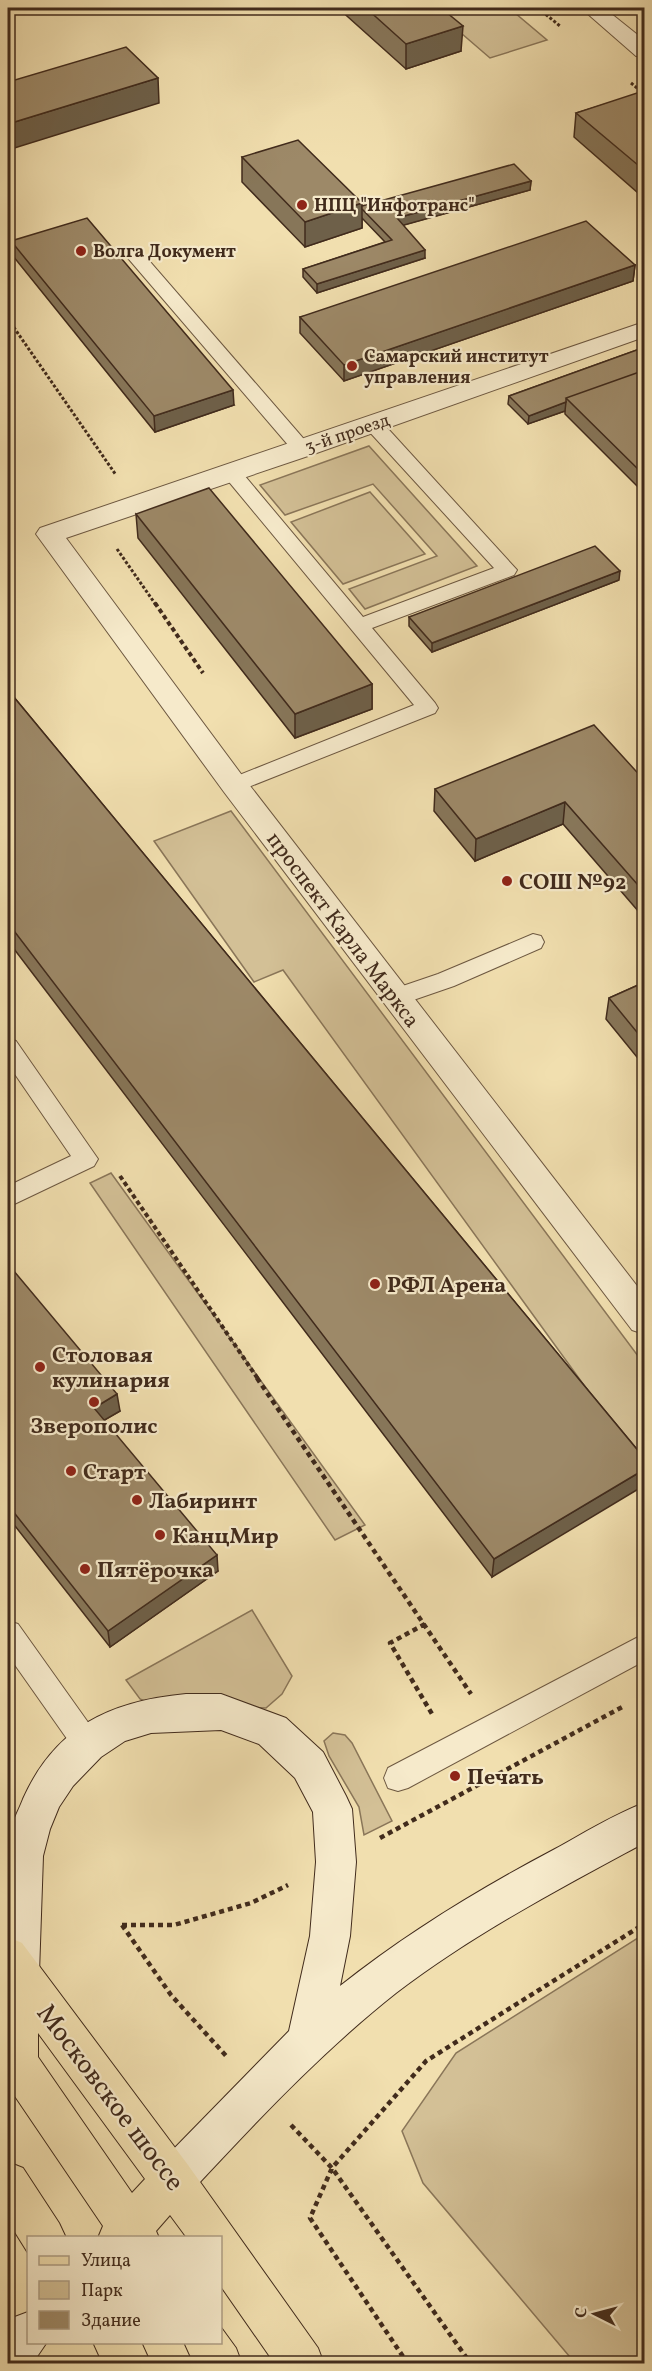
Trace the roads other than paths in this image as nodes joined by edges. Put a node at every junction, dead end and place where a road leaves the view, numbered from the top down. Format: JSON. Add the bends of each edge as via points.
{"nodes":[{"id":1,"x":592,"y":8,"type":"edge"},
{"id":2,"x":645,"y":51,"type":"edge"},
{"id":3,"x":133,"y":253,"type":"dead end"},
{"id":4,"x":645,"y":329,"type":"edge"},
{"id":5,"x":373,"y":424,"type":"junction"},
{"id":6,"x":302,"y":449,"type":"junction"},
{"id":7,"x":232,"y":473,"type":"junction"},
{"id":8,"x":49,"y":534,"type":"joint"},
{"id":9,"x":358,"y":626,"type":"junction"},
{"id":10,"x":234,"y":785,"type":"junction"},
{"id":11,"x":533,"y":942,"type":"dead end"},
{"id":12,"x":396,"y":997,"type":"junction"},
{"id":13,"x":8,"y":1047,"type":"edge"},
{"id":14,"x":8,"y":1197,"type":"edge"},
{"id":15,"x":645,"y":1320,"type":"edge"},
{"id":16,"x":8,"y":1633,"type":"edge"},
{"id":17,"x":645,"y":1647,"type":"edge"},
{"id":18,"x":87,"y":1744,"type":"junction"},
{"id":19,"x":398,"y":1778,"type":"dead end"},
{"id":20,"x":645,"y":1822,"type":"edge"},
{"id":21,"x":13,"y":1965,"type":"edge"},
{"id":22,"x":307,"y":2043,"type":"junction"},
{"id":23,"x":12,"y":2056,"type":"edge"},
{"id":24,"x":173,"y":2180,"type":"junction"},
{"id":25,"x":8,"y":2182,"type":"edge"},
{"id":26,"x":129,"y":2234,"type":"edge"},
{"id":27,"x":44,"y":2236,"type":"edge"},
{"id":28,"x":213,"y":2236,"type":"edge"},
{"id":29,"x":222,"y":2250,"type":"edge"},
{"id":30,"x":27,"y":2335,"type":"edge"},
{"id":31,"x":116,"y":2344,"type":"edge"},
{"id":32,"x":207,"y":2344,"type":"edge"},
{"id":33,"x":8,"y":2357,"type":"edge"},
{"id":34,"x":129,"y":2364,"type":"edge"},
{"id":35,"x":220,"y":2364,"type":"edge"},
{"id":36,"x":302,"y":2364,"type":"edge"}],
"edges":[{"from":1,"to":2,"type":"street"},
{"from":3,"to":6,"type":"lane"},
{"from":4,"to":5,"type":"street","name":"3-й проезд"},
{"from":5,"to":6,"type":"street","name":"3-й проезд"},
{"from":5,"to":9,"type":"lane","via":[[507,570]]},
{"from":6,"to":7,"type":"street","name":"3-й проезд"},
{"from":7,"to":8,"type":"street","name":"3-й проезд"},
{"from":7,"to":9,"type":"lane"},
{"from":8,"to":10,"type":"street","name":"проспект Карла Маркса"},
{"from":9,"to":10,"type":"lane","via":[[428,708]]},
{"from":10,"to":12,"type":"street","name":"проспект Карла Маркса"},
{"from":11,"to":12,"type":"lane"},
{"from":12,"to":15,"type":"street","name":"проспект Карла Маркса"},
{"from":13,"to":14,"type":"lane","via":[[86,1159]]},
{"from":16,"to":18,"type":"lane"},
{"from":17,"to":19,"type":"lane"},
{"from":18,"to":21,"type":"street","via":[[59,1773],[30,1829],[23,1857]]},
{"from":18,"to":22,"type":"street","via":[[115,1726],[151,1715],[221,1712],[272,1731],[309,1765],[332,1809],[336,1862],[330,1936]]},
{"from":20,"to":22,"type":"street","via":[[473,1916],[383,1978]]},
{"from":21,"to":23,"type":"main road"},
{"from":21,"to":24,"type":"main road","name":"Московское шоссе"},
{"from":22,"to":24,"type":"street","via":[[257,2089]]},
{"from":23,"to":26,"type":"main road"},
{"from":24,"to":26,"type":"main road"},
{"from":24,"to":28,"type":"main road","name":"Московское шоссе"},
{"from":25,"to":27,"type":"main road"},
{"from":29,"to":36,"type":"main road"},
{"from":30,"to":33,"type":"street"},
{"from":31,"to":34,"type":"main road"},
{"from":32,"to":35,"type":"main road"}]}
